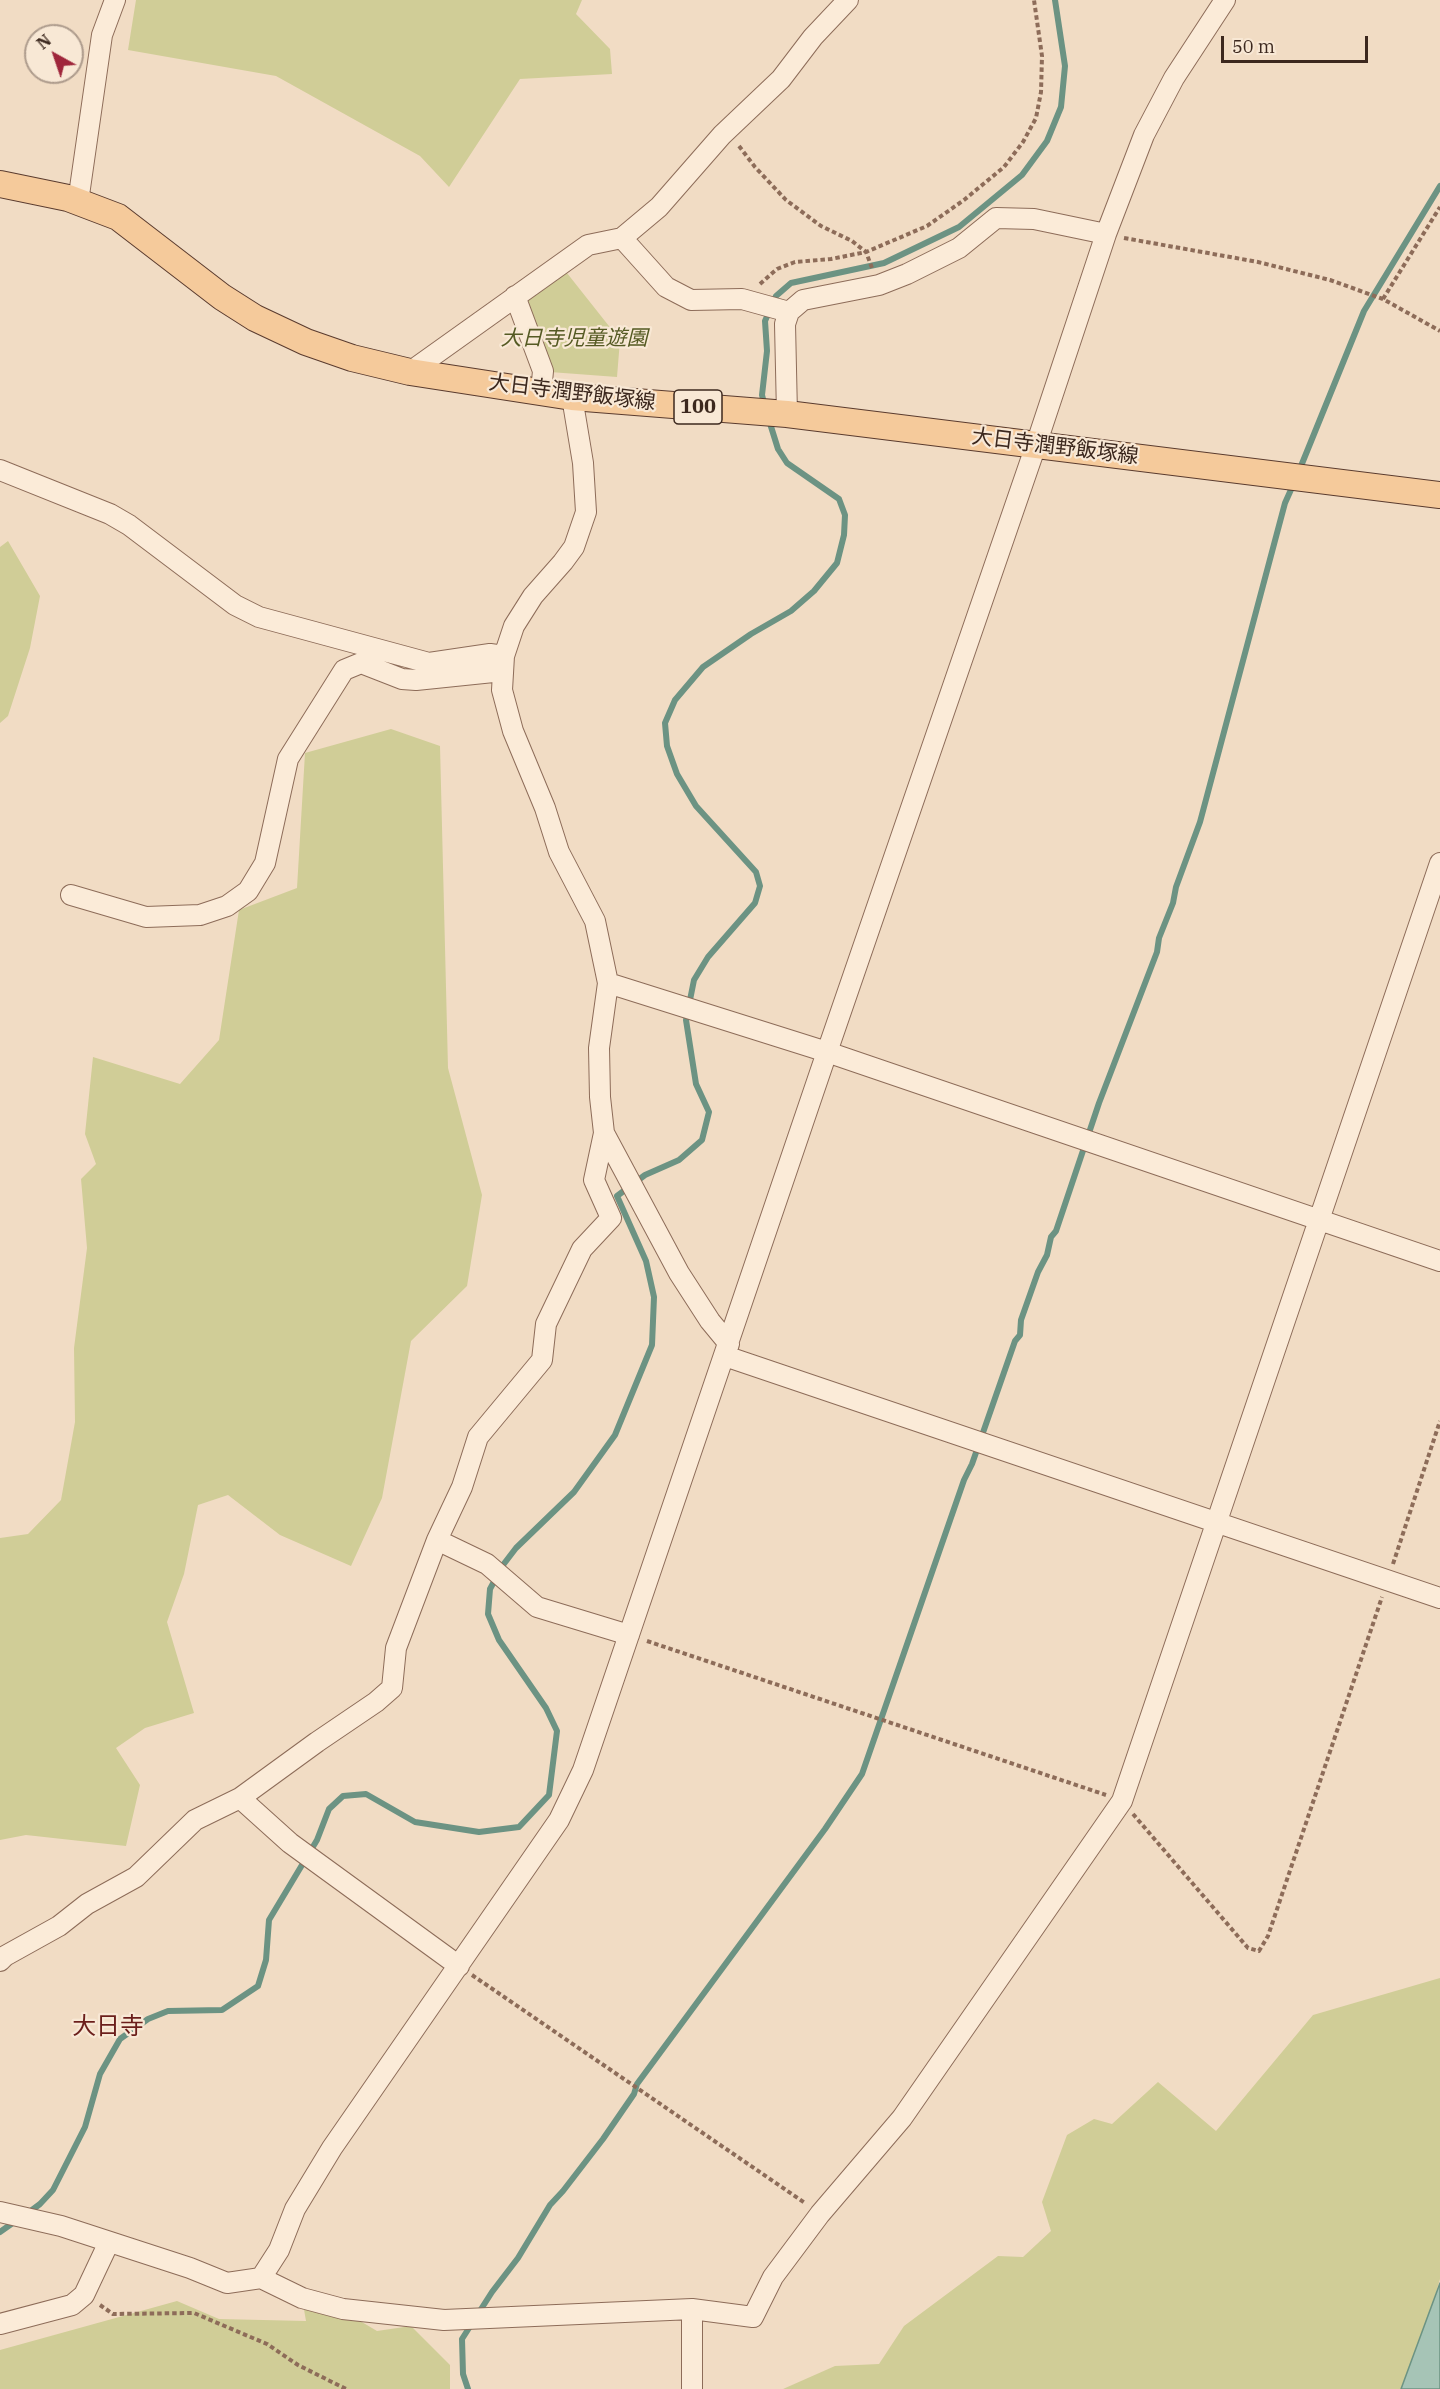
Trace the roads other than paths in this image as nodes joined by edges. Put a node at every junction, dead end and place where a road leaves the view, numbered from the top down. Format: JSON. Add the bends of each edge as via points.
{"nodes":[{"id":1,"x":115,"y":0,"type":"edge"},
{"id":2,"x":848,"y":0,"type":"edge"},
{"id":3,"x":1225,"y":0,"type":"edge"},
{"id":4,"x":0,"y":184,"type":"edge"},
{"id":5,"x":78,"y":202,"type":"junction"},
{"id":6,"x":1106,"y":234,"type":"junction"},
{"id":7,"x":622,"y":238,"type":"junction"},
{"id":8,"x":514,"y":296,"type":"junction"},
{"id":9,"x":789,"y":312,"type":"junction"},
{"id":10,"x":411,"y":372,"type":"junction"},
{"id":11,"x":541,"y":392,"type":"junction"},
{"id":12,"x":572,"y":397,"type":"junction"},
{"id":13,"x":787,"y":414,"type":"junction"},
{"id":14,"x":1036,"y":445,"type":"junction"},
{"id":15,"x":0,"y":470,"type":"edge"},
{"id":16,"x":1440,"y":495,"type":"edge"},
{"id":17,"x":503,"y":664,"type":"junction"},
{"id":18,"x":1440,"y":863,"type":"edge"},
{"id":19,"x":71,"y":896,"type":"dead end"},
{"id":20,"x":608,"y":983,"type":"junction"},
{"id":21,"x":827,"y":1052,"type":"junction"},
{"id":22,"x":604,"y":1133,"type":"junction"},
{"id":23,"x":1318,"y":1219,"type":"junction"},
{"id":24,"x":1440,"y":1261,"type":"edge"},
{"id":25,"x":727,"y":1350,"type":"junction"},
{"id":26,"x":1215,"y":1524,"type":"junction"},
{"id":27,"x":437,"y":1540,"type":"junction"},
{"id":28,"x":1440,"y":1598,"type":"edge"},
{"id":29,"x":629,"y":1635,"type":"junction"},
{"id":30,"x":240,"y":1798,"type":"junction"},
{"id":31,"x":0,"y":1961,"type":"edge"},
{"id":32,"x":459,"y":1966,"type":"junction"},
{"id":33,"x":0,"y":2212,"type":"edge"},
{"id":34,"x":109,"y":2242,"type":"junction"},
{"id":35,"x":261,"y":2277,"type":"junction"},
{"id":36,"x":692,"y":2309,"type":"junction"},
{"id":37,"x":0,"y":2324,"type":"edge"},
{"id":38,"x":692,"y":2389,"type":"edge"}],
"edges":[{"from":1,"to":5,"type":"street","via":[[102,35]]},
{"from":2,"to":7,"type":"street","via":[[781,79],[727,131],[659,207]]},
{"from":3,"to":6,"type":"street","via":[[1174,78],[1144,135]]},
{"from":4,"to":5,"type":"main road","name":"大日寺潤野飯塚線","number":"100"},
{"from":5,"to":10,"type":"main road","name":"大日寺潤野飯塚線","number":"100","via":[[118,217],[255,318],[352,358]]},
{"from":6,"to":9,"type":"street","via":[[1034,219],[996,218],[959,248],[907,274],[879,285],[803,300]]},
{"from":6,"to":14,"type":"street"},
{"from":7,"to":8,"type":"street","via":[[588,245]]},
{"from":7,"to":9,"type":"street","via":[[666,286],[691,300],[742,299]]},
{"from":8,"to":10,"type":"street"},
{"from":8,"to":11,"type":"street","via":[[543,371]]},
{"from":9,"to":13,"type":"street","via":[[785,324]]},
{"from":10,"to":11,"type":"main road","name":"大日寺潤野飯塚線","number":"100"},
{"from":11,"to":12,"type":"main road","name":"大日寺潤野飯塚線","number":"100"},
{"from":12,"to":13,"type":"main road","name":"大日寺潤野飯塚線","number":"100"},
{"from":12,"to":17,"type":"street","via":[[586,512],[573,547],[514,626]]},
{"from":13,"to":14,"type":"main road","name":"大日寺潤野飯塚線","number":"100"},
{"from":14,"to":16,"type":"main road","name":"大日寺潤野飯塚線","number":"100"},
{"from":14,"to":21,"type":"street"},
{"from":15,"to":17,"type":"street","via":[[110,514],[235,605],[258,617],[429,663],[490,654]]},
{"from":17,"to":19,"type":"street","via":[[416,680],[361,663],[344,670],[288,759],[265,863],[248,891],[227,906],[200,915],[146,918]]},
{"from":17,"to":20,"type":"street","via":[[502,690],[513,731],[559,852],[595,921]]},
{"from":18,"to":23,"type":"street"},
{"from":20,"to":21,"type":"street"},
{"from":20,"to":22,"type":"street","via":[[599,1048]]},
{"from":21,"to":23,"type":"street"},
{"from":21,"to":25,"type":"street"},
{"from":22,"to":25,"type":"street","via":[[679,1273]]},
{"from":22,"to":27,"type":"street","via":[[594,1180],[611,1218],[582,1249],[546,1324],[543,1360],[478,1437],[462,1487]]},
{"from":23,"to":24,"type":"street"},
{"from":23,"to":26,"type":"street"},
{"from":25,"to":26,"type":"street"},
{"from":25,"to":29,"type":"street"},
{"from":26,"to":28,"type":"street"},
{"from":26,"to":36,"type":"street","via":[[1122,1801],[902,2118],[820,2214],[773,2277],[753,2317]]},
{"from":27,"to":29,"type":"street","via":[[487,1564],[537,1607]]},
{"from":27,"to":30,"type":"street","via":[[396,1648],[392,1688]]},
{"from":29,"to":32,"type":"street","via":[[583,1770],[559,1821]]},
{"from":30,"to":31,"type":"street","via":[[195,1820],[136,1876]]},
{"from":30,"to":32,"type":"street","via":[[290,1843]]},
{"from":32,"to":35,"type":"street","via":[[332,2148],[295,2209],[279,2250]]},
{"from":33,"to":34,"type":"street"},
{"from":34,"to":35,"type":"street","via":[[227,2283]]},
{"from":34,"to":37,"type":"street","via":[[84,2295],[72,2305]]},
{"from":35,"to":36,"type":"street","via":[[302,2298],[343,2309],[444,2320]]},
{"from":36,"to":38,"type":"street"}]}
